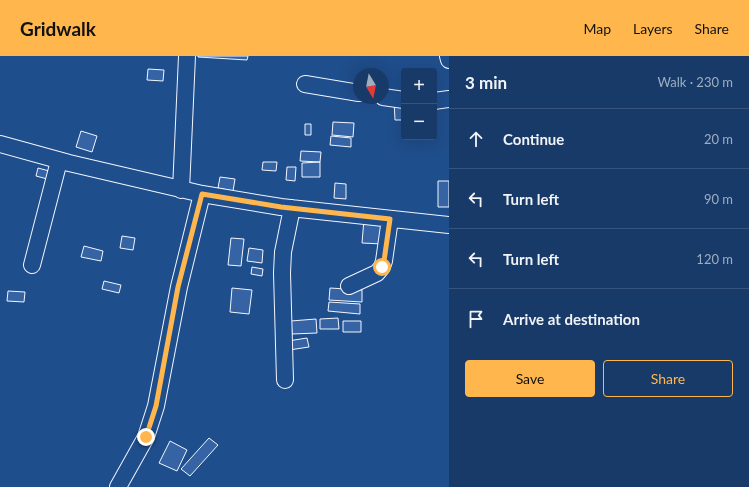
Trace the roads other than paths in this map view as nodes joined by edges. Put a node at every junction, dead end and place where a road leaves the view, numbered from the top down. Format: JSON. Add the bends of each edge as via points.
{"nodes":[{"id":1,"x":187,"y":56,"type":"edge"},
{"id":2,"x":448,"y":56,"type":"edge"},
{"id":3,"x":449,"y":60,"type":"edge"},
{"id":4,"x":305,"y":84,"type":"dead end"},
{"id":5,"x":353,"y":92,"type":"edge"},
{"id":6,"x":389,"y":97,"type":"edge"},
{"id":7,"x":401,"y":99,"type":"edge"},
{"id":8,"x":449,"y":99,"type":"edge"},
{"id":9,"x":437,"y":101,"type":"edge"},
{"id":10,"x":0,"y":144,"type":"edge"},
{"id":11,"x":59,"y":160,"type":"junction"},
{"id":12,"x":180,"y":190,"type":"junction"},
{"id":13,"x":202,"y":194,"type":"junction"},
{"id":14,"x":292,"y":208,"type":"junction"},
{"id":15,"x":390,"y":219,"type":"junction"},
{"id":16,"x":449,"y":225,"type":"edge"},
{"id":17,"x":32,"y":265,"type":"dead end"},
{"id":18,"x":349,"y":286,"type":"dead end"},
{"id":19,"x":285,"y":380,"type":"dead end"},
{"id":20,"x":118,"y":487,"type":"edge"}],
"edges":[{"from":1,"to":12,"type":"street"},
{"from":2,"to":3,"type":"street"},
{"from":4,"to":5,"type":"street"},
{"from":6,"to":7,"type":"street"},
{"from":8,"to":9,"type":"street"},
{"from":10,"to":11,"type":"street"},
{"from":11,"to":12,"type":"street"},
{"from":11,"to":17,"type":"street"},
{"from":12,"to":13,"type":"street"},
{"from":13,"to":14,"type":"street"},
{"from":13,"to":20,"type":"street","via":[[178,287],[156,406],[146,437]]},
{"from":14,"to":15,"type":"street"},
{"from":14,"to":19,"type":"street","via":[[282,266]]},
{"from":15,"to":16,"type":"street"},
{"from":15,"to":18,"type":"street","via":[[382,267],[377,273]]}]}
